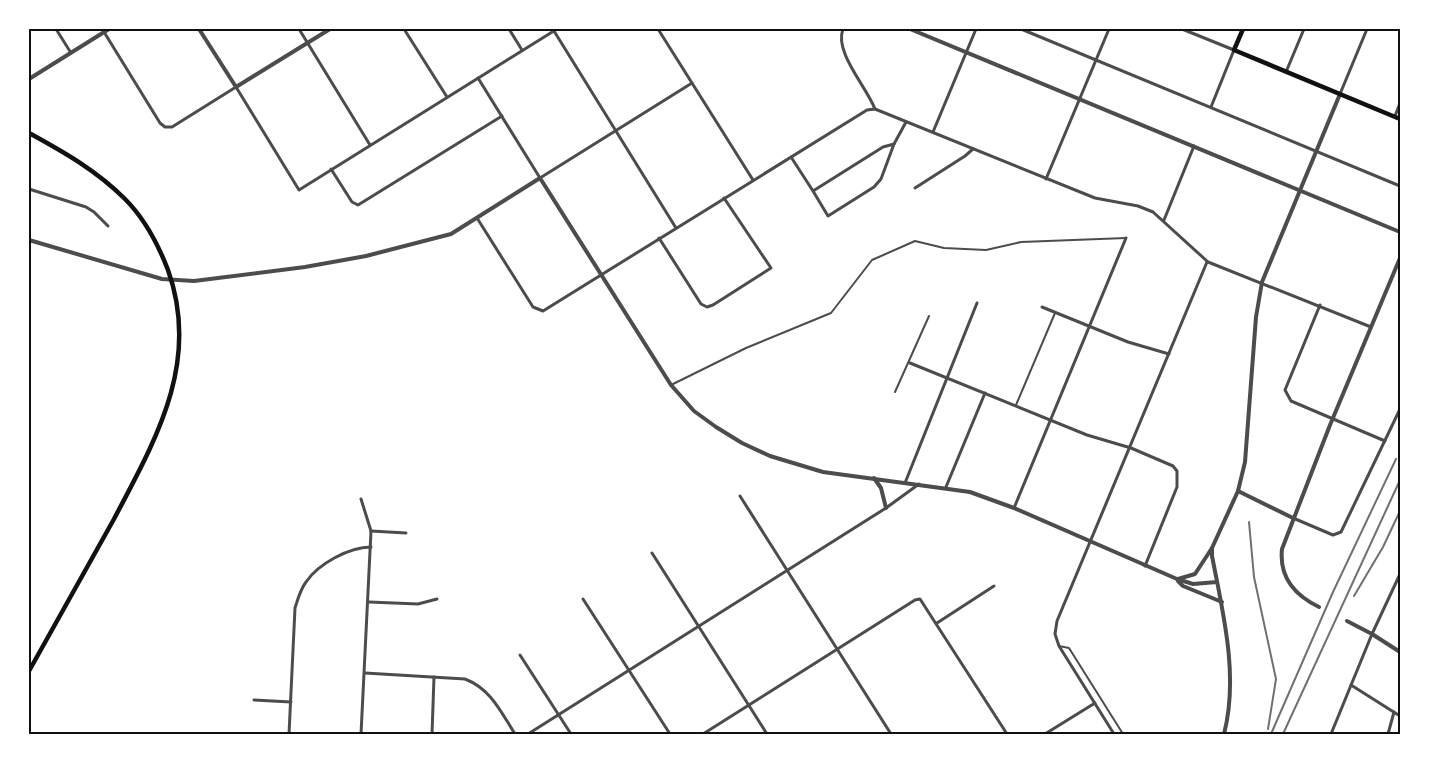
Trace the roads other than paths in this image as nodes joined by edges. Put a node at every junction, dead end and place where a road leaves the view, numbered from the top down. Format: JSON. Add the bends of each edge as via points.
{"nodes":[{"id":1,"x":56,"y":29,"type":"edge"},
{"id":2,"x":109,"y":29,"type":"edge"},
{"id":3,"x":200,"y":29,"type":"edge"},
{"id":4,"x":299,"y":29,"type":"edge"},
{"id":5,"x":330,"y":29,"type":"edge"},
{"id":6,"x":404,"y":29,"type":"edge"},
{"id":7,"x":509,"y":29,"type":"edge"},
{"id":8,"x":658,"y":29,"type":"edge"},
{"id":9,"x":843,"y":29,"type":"edge"},
{"id":10,"x":910,"y":29,"type":"edge"},
{"id":11,"x":976,"y":29,"type":"edge"},
{"id":12,"x":1021,"y":29,"type":"edge"},
{"id":13,"x":1109,"y":29,"type":"edge"},
{"id":14,"x":1182,"y":29,"type":"edge"},
{"id":15,"x":1243,"y":29,"type":"edge"},
{"id":16,"x":1304,"y":29,"type":"edge"},
{"id":17,"x":1367,"y":29,"type":"edge"},
{"id":18,"x":555,"y":30,"type":"edge"},
{"id":19,"x":104,"y":32,"type":"junction"},
{"id":20,"x":307,"y":43,"type":"junction"},
{"id":21,"x":522,"y":50,"type":"junction"},
{"id":22,"x":1234,"y":50,"type":"junction"},
{"id":23,"x":71,"y":53,"type":"junction"},
{"id":24,"x":966,"y":53,"type":"junction"},
{"id":25,"x":1096,"y":60,"type":"junction"},
{"id":26,"x":1286,"y":72,"type":"junction"},
{"id":27,"x":478,"y":78,"type":"junction"},
{"id":28,"x":29,"y":79,"type":"edge"},
{"id":29,"x":692,"y":83,"type":"junction"},
{"id":30,"x":236,"y":87,"type":"junction"},
{"id":31,"x":1340,"y":94,"type":"junction"},
{"id":32,"x":447,"y":97,"type":"junction"},
{"id":33,"x":1080,"y":99,"type":"junction"},
{"id":34,"x":1400,"y":103,"type":"edge"},
{"id":35,"x":1211,"y":107,"type":"junction"},
{"id":36,"x":875,"y":109,"type":"junction"},
{"id":37,"x":502,"y":116,"type":"junction"},
{"id":38,"x":1395,"y":116,"type":"junction"},
{"id":39,"x":1400,"y":119,"type":"edge"},
{"id":40,"x":906,"y":122,"type":"junction"},
{"id":41,"x":616,"y":131,"type":"junction"},
{"id":42,"x":933,"y":132,"type":"junction"},
{"id":43,"x":29,"y":133,"type":"edge"},
{"id":44,"x":894,"y":144,"type":"junction"},
{"id":45,"x":370,"y":145,"type":"junction"},
{"id":46,"x":1194,"y":146,"type":"junction"},
{"id":47,"x":973,"y":149,"type":"junction"},
{"id":48,"x":1316,"y":150,"type":"junction"},
{"id":49,"x":791,"y":157,"type":"junction"},
{"id":50,"x":331,"y":170,"type":"junction"},
{"id":51,"x":540,"y":178,"type":"junction"},
{"id":52,"x":1046,"y":179,"type":"junction"},
{"id":53,"x":753,"y":180,"type":"junction"},
{"id":54,"x":1400,"y":186,"type":"edge"},
{"id":55,"x":916,"y":188,"type":"dead end"},
{"id":56,"x":29,"y":189,"type":"edge"},
{"id":57,"x":813,"y":191,"type":"junction"},
{"id":58,"x":1299,"y":191,"type":"junction"},
{"id":59,"x":724,"y":198,"type":"junction"},
{"id":60,"x":477,"y":218,"type":"junction"},
{"id":61,"x":1164,"y":220,"type":"junction"},
{"id":62,"x":108,"y":226,"type":"dead end"},
{"id":63,"x":676,"y":228,"type":"junction"},
{"id":64,"x":1400,"y":232,"type":"edge"},
{"id":65,"x":659,"y":238,"type":"junction"},
{"id":66,"x":1126,"y":238,"type":"joint"},
{"id":67,"x":29,"y":240,"type":"edge"},
{"id":68,"x":1400,"y":258,"type":"edge"},
{"id":69,"x":1208,"y":262,"type":"junction"},
{"id":70,"x":601,"y":274,"type":"junction"},
{"id":71,"x":1262,"y":282,"type":"junction"},
{"id":72,"x":977,"y":303,"type":"dead end"},
{"id":73,"x":1042,"y":306,"type":"dead end"},
{"id":74,"x":1320,"y":306,"type":"junction"},
{"id":75,"x":1055,"y":312,"type":"junction"},
{"id":76,"x":929,"y":316,"type":"dead end"},
{"id":77,"x":1090,"y":326,"type":"junction"},
{"id":78,"x":1371,"y":327,"type":"junction"},
{"id":79,"x":1169,"y":354,"type":"junction"},
{"id":80,"x":910,"y":363,"type":"junction"},
{"id":81,"x":948,"y":378,"type":"junction"},
{"id":82,"x":670,"y":385,"type":"junction"},
{"id":83,"x":895,"y":392,"type":"dead end"},
{"id":84,"x":985,"y":392,"type":"junction"},
{"id":85,"x":1016,"y":405,"type":"junction"},
{"id":86,"x":1400,"y":409,"type":"edge"},
{"id":87,"x":1333,"y":419,"type":"junction"},
{"id":88,"x":1051,"y":420,"type":"junction"},
{"id":89,"x":1385,"y":441,"type":"junction"},
{"id":90,"x":1130,"y":448,"type":"junction"},
{"id":91,"x":874,"y":478,"type":"junction"},
{"id":92,"x":905,"y":483,"type":"junction"},
{"id":93,"x":919,"y":484,"type":"junction"},
{"id":94,"x":946,"y":487,"type":"junction"},
{"id":95,"x":1238,"y":491,"type":"junction"},
{"id":96,"x":740,"y":496,"type":"dead end"},
{"id":97,"x":361,"y":499,"type":"dead end"},
{"id":98,"x":886,"y":508,"type":"junction"},
{"id":99,"x":1014,"y":508,"type":"junction"},
{"id":100,"x":1293,"y":518,"type":"junction"},
{"id":101,"x":372,"y":531,"type":"junction"},
{"id":102,"x":406,"y":533,"type":"dead end"},
{"id":103,"x":1091,"y":543,"type":"junction"},
{"id":104,"x":371,"y":547,"type":"junction"},
{"id":105,"x":1212,"y":548,"type":"junction"},
{"id":106,"x":652,"y":553,"type":"dead end"},
{"id":107,"x":1145,"y":567,"type":"junction"},
{"id":108,"x":788,"y":571,"type":"junction"},
{"id":109,"x":1400,"y":574,"type":"edge"},
{"id":110,"x":1176,"y":579,"type":"junction"},
{"id":111,"x":1217,"y":582,"type":"junction"},
{"id":112,"x":1398,"y":584,"type":"edge"},
{"id":113,"x":994,"y":586,"type":"dead end"},
{"id":114,"x":437,"y":599,"type":"dead end"},
{"id":115,"x":583,"y":599,"type":"dead end"},
{"id":116,"x":369,"y":602,"type":"junction"},
{"id":117,"x":1222,"y":602,"type":"junction"},
{"id":118,"x":1319,"y":607,"type":"dead end"},
{"id":119,"x":1347,"y":621,"type":"dead end"},
{"id":120,"x":937,"y":623,"type":"junction"},
{"id":121,"x":700,"y":627,"type":"junction"},
{"id":122,"x":1372,"y":634,"type":"junction"},
{"id":123,"x":1059,"y":646,"type":"junction"},
{"id":124,"x":838,"y":649,"type":"junction"},
{"id":125,"x":1400,"y":652,"type":"edge"},
{"id":126,"x":520,"y":655,"type":"dead end"},
{"id":127,"x":29,"y":671,"type":"edge"},
{"id":128,"x":629,"y":671,"type":"junction"},
{"id":129,"x":365,"y":673,"type":"junction"},
{"id":130,"x":434,"y":677,"type":"junction"},
{"id":131,"x":1351,"y":685,"type":"junction"},
{"id":132,"x":254,"y":700,"type":"dead end"},
{"id":133,"x":290,"y":702,"type":"junction"},
{"id":134,"x":1094,"y":703,"type":"junction"},
{"id":135,"x":749,"y":705,"type":"junction"},
{"id":136,"x":1394,"y":712,"type":"junction"},
{"id":137,"x":559,"y":715,"type":"junction"},
{"id":138,"x":1400,"y":716,"type":"edge"},
{"id":139,"x":289,"y":734,"type":"edge"},
{"id":140,"x":361,"y":734,"type":"edge"},
{"id":141,"x":432,"y":734,"type":"edge"},
{"id":142,"x":515,"y":734,"type":"edge"},
{"id":143,"x":528,"y":734,"type":"edge"},
{"id":144,"x":571,"y":734,"type":"edge"},
{"id":145,"x":670,"y":734,"type":"edge"},
{"id":146,"x":703,"y":734,"type":"edge"},
{"id":147,"x":767,"y":734,"type":"edge"},
{"id":148,"x":891,"y":734,"type":"edge"},
{"id":149,"x":1007,"y":734,"type":"edge"},
{"id":150,"x":1045,"y":734,"type":"edge"},
{"id":151,"x":1114,"y":734,"type":"edge"},
{"id":152,"x":1123,"y":734,"type":"edge"},
{"id":153,"x":1224,"y":734,"type":"edge"},
{"id":154,"x":1331,"y":734,"type":"edge"},
{"id":155,"x":1388,"y":734,"type":"edge"}],
"edges":[{"from":1,"to":23,"type":"street"},
{"from":2,"to":19,"type":"street"},
{"from":3,"to":30,"type":"street"},
{"from":4,"to":20,"type":"street"},
{"from":5,"to":20,"type":"street"},
{"from":6,"to":32,"type":"street"},
{"from":7,"to":21,"type":"street"},
{"from":8,"to":29,"type":"street"},
{"from":9,"to":36,"type":"street","via":[[840,36],[842,49]]},
{"from":10,"to":24,"type":"street"},
{"from":11,"to":24,"type":"street"},
{"from":12,"to":25,"type":"street"},
{"from":13,"to":25,"type":"street"},
{"from":14,"to":22,"type":"street"},
{"from":15,"to":22,"type":"main road"},
{"from":16,"to":26,"type":"street"},
{"from":17,"to":31,"type":"street"},
{"from":18,"to":21,"type":"street"},
{"from":18,"to":41,"type":"street"},
{"from":19,"to":23,"type":"street"},
{"from":19,"to":30,"type":"street","via":[[165,127],[172,127]]},
{"from":20,"to":30,"type":"street"},
{"from":20,"to":45,"type":"street"},
{"from":21,"to":27,"type":"street"},
{"from":22,"to":26,"type":"main road"},
{"from":22,"to":35,"type":"street"},
{"from":23,"to":28,"type":"street"},
{"from":24,"to":33,"type":"street"},
{"from":24,"to":42,"type":"street"},
{"from":25,"to":33,"type":"street"},
{"from":25,"to":35,"type":"street"},
{"from":26,"to":31,"type":"main road"},
{"from":27,"to":32,"type":"street"},
{"from":27,"to":37,"type":"street"},
{"from":29,"to":41,"type":"street"},
{"from":29,"to":53,"type":"street"},
{"from":30,"to":50,"type":"street","via":[[299,190]]},
{"from":31,"to":38,"type":"main road"},
{"from":31,"to":48,"type":"street"},
{"from":32,"to":45,"type":"street"},
{"from":33,"to":46,"type":"street"},
{"from":33,"to":52,"type":"street"},
{"from":34,"to":38,"type":"street"},
{"from":35,"to":48,"type":"street"},
{"from":36,"to":40,"type":"street"},
{"from":36,"to":49,"type":"street","via":[[867,110]]},
{"from":37,"to":50,"type":"street","via":[[358,205],[352,202]]},
{"from":37,"to":51,"type":"street"},
{"from":38,"to":39,"type":"main road"},
{"from":40,"to":42,"type":"street"},
{"from":40,"to":44,"type":"street"},
{"from":41,"to":51,"type":"street"},
{"from":41,"to":63,"type":"street"},
{"from":42,"to":47,"type":"street"},
{"from":43,"to":127,"type":"main road","via":[[106,181],[139,214],[158,244],[170,276],[180,327],[178,363],[165,416],[130,489]]},
{"from":44,"to":57,"type":"street","via":[[883,147]]},
{"from":44,"to":57,"type":"street","via":[[881,179],[874,188],[828,216]]},
{"from":45,"to":50,"type":"street"},
{"from":46,"to":58,"type":"street"},
{"from":46,"to":61,"type":"street"},
{"from":47,"to":52,"type":"street"},
{"from":47,"to":55,"type":"street"},
{"from":48,"to":54,"type":"street"},
{"from":48,"to":58,"type":"street"},
{"from":49,"to":53,"type":"street"},
{"from":49,"to":57,"type":"street"},
{"from":51,"to":60,"type":"street"},
{"from":51,"to":70,"type":"street"},
{"from":52,"to":61,"type":"street","via":[[1095,198],[1138,206]]},
{"from":53,"to":59,"type":"street"},
{"from":56,"to":62,"type":"street","via":[[86,207]]},
{"from":58,"to":64,"type":"street"},
{"from":58,"to":71,"type":"street"},
{"from":59,"to":63,"type":"street"},
{"from":59,"to":65,"type":"street","via":[[771,268],[707,307],[701,304]]},
{"from":60,"to":67,"type":"street","via":[[451,234],[366,256],[305,267],[184,281],[136,273]]},
{"from":60,"to":70,"type":"street","via":[[533,307],[538,310],[543,311]]},
{"from":61,"to":69,"type":"street"},
{"from":63,"to":65,"type":"street"},
{"from":65,"to":70,"type":"street"},
{"from":66,"to":77,"type":"street"},
{"from":66,"to":82,"type":"lane","via":[[1021,242],[986,250],[944,248],[915,241],[872,260],[831,314],[746,348]]},
{"from":68,"to":78,"type":"street"},
{"from":69,"to":71,"type":"street"},
{"from":69,"to":79,"type":"street"},
{"from":70,"to":82,"type":"street"},
{"from":71,"to":74,"type":"street"},
{"from":71,"to":95,"type":"street","via":[[1256,317],[1245,462]]},
{"from":72,"to":81,"type":"street"},
{"from":73,"to":75,"type":"street"},
{"from":74,"to":78,"type":"street"},
{"from":74,"to":87,"type":"street","via":[[1285,390],[1291,401]]},
{"from":75,"to":77,"type":"street"},
{"from":75,"to":85,"type":"lane"},
{"from":76,"to":80,"type":"lane"},
{"from":77,"to":79,"type":"street"},
{"from":77,"to":88,"type":"street"},
{"from":78,"to":87,"type":"street"},
{"from":79,"to":90,"type":"street"},
{"from":80,"to":81,"type":"street"},
{"from":80,"to":83,"type":"lane"},
{"from":81,"to":84,"type":"street"},
{"from":81,"to":92,"type":"street"},
{"from":82,"to":91,"type":"street","via":[[695,412],[756,449],[823,472]]},
{"from":84,"to":85,"type":"street"},
{"from":84,"to":94,"type":"street"},
{"from":85,"to":88,"type":"street"},
{"from":86,"to":89,"type":"street"},
{"from":87,"to":89,"type":"street"},
{"from":87,"to":100,"type":"street"},
{"from":88,"to":90,"type":"street"},
{"from":88,"to":99,"type":"street"},
{"from":89,"to":100,"type":"street","via":[[1337,535]]},
{"from":90,"to":103,"type":"street"},
{"from":90,"to":107,"type":"street","via":[[1167,463],[1177,472],[1178,487]]},
{"from":91,"to":92,"type":"street"},
{"from":91,"to":98,"type":"street","via":[[881,488]]},
{"from":92,"to":93,"type":"street"},
{"from":93,"to":94,"type":"street"},
{"from":93,"to":98,"type":"street"},
{"from":94,"to":99,"type":"street"},
{"from":95,"to":100,"type":"street"},
{"from":95,"to":105,"type":"street"},
{"from":96,"to":108,"type":"street"},
{"from":97,"to":101,"type":"street"},
{"from":98,"to":108,"type":"street"},
{"from":99,"to":103,"type":"street"},
{"from":100,"to":118,"type":"street","via":[[1282,549],[1283,572],[1299,596]]},
{"from":101,"to":102,"type":"street"},
{"from":101,"to":104,"type":"street"},
{"from":103,"to":107,"type":"street"},
{"from":103,"to":123,"type":"street","via":[[1057,621],[1055,634]]},
{"from":104,"to":116,"type":"street"},
{"from":104,"to":133,"type":"street","via":[[350,550],[319,569],[300,593],[295,608]]},
{"from":105,"to":110,"type":"street","via":[[1196,574]]},
{"from":105,"to":111,"type":"street"},
{"from":106,"to":121,"type":"street"},
{"from":107,"to":110,"type":"street"},
{"from":108,"to":121,"type":"street"},
{"from":108,"to":124,"type":"street"},
{"from":109,"to":112,"type":"street"},
{"from":110,"to":111,"type":"street","via":[[1193,584]]},
{"from":110,"to":117,"type":"street","via":[[1183,586]]},
{"from":111,"to":117,"type":"street"},
{"from":112,"to":122,"type":"street"},
{"from":113,"to":120,"type":"street"},
{"from":114,"to":116,"type":"street","via":[[418,604]]},
{"from":115,"to":128,"type":"street"},
{"from":116,"to":129,"type":"street"},
{"from":117,"to":153,"type":"street","via":[[1229,676]]},
{"from":119,"to":122,"type":"street"},
{"from":120,"to":124,"type":"street","via":[[920,600],[915,600]]},
{"from":120,"to":149,"type":"street"},
{"from":121,"to":128,"type":"street"},
{"from":121,"to":135,"type":"street"},
{"from":122,"to":125,"type":"street"},
{"from":122,"to":131,"type":"street"},
{"from":123,"to":134,"type":"street"},
{"from":123,"to":152,"type":"lane","via":[[1069,648]]},
{"from":124,"to":135,"type":"street"},
{"from":124,"to":148,"type":"street"},
{"from":126,"to":137,"type":"street"},
{"from":128,"to":137,"type":"street"},
{"from":128,"to":145,"type":"street"},
{"from":129,"to":130,"type":"street"},
{"from":129,"to":140,"type":"street"},
{"from":130,"to":141,"type":"street"},
{"from":130,"to":142,"type":"street","via":[[465,679],[481,687],[493,699]]},
{"from":131,"to":136,"type":"street"},
{"from":131,"to":154,"type":"street"},
{"from":132,"to":133,"type":"street"},
{"from":133,"to":139,"type":"street"},
{"from":134,"to":150,"type":"street"},
{"from":134,"to":151,"type":"street"},
{"from":135,"to":146,"type":"street"},
{"from":135,"to":147,"type":"street"},
{"from":136,"to":138,"type":"street"},
{"from":136,"to":155,"type":"street"},
{"from":137,"to":143,"type":"street"},
{"from":137,"to":144,"type":"street"}]}
